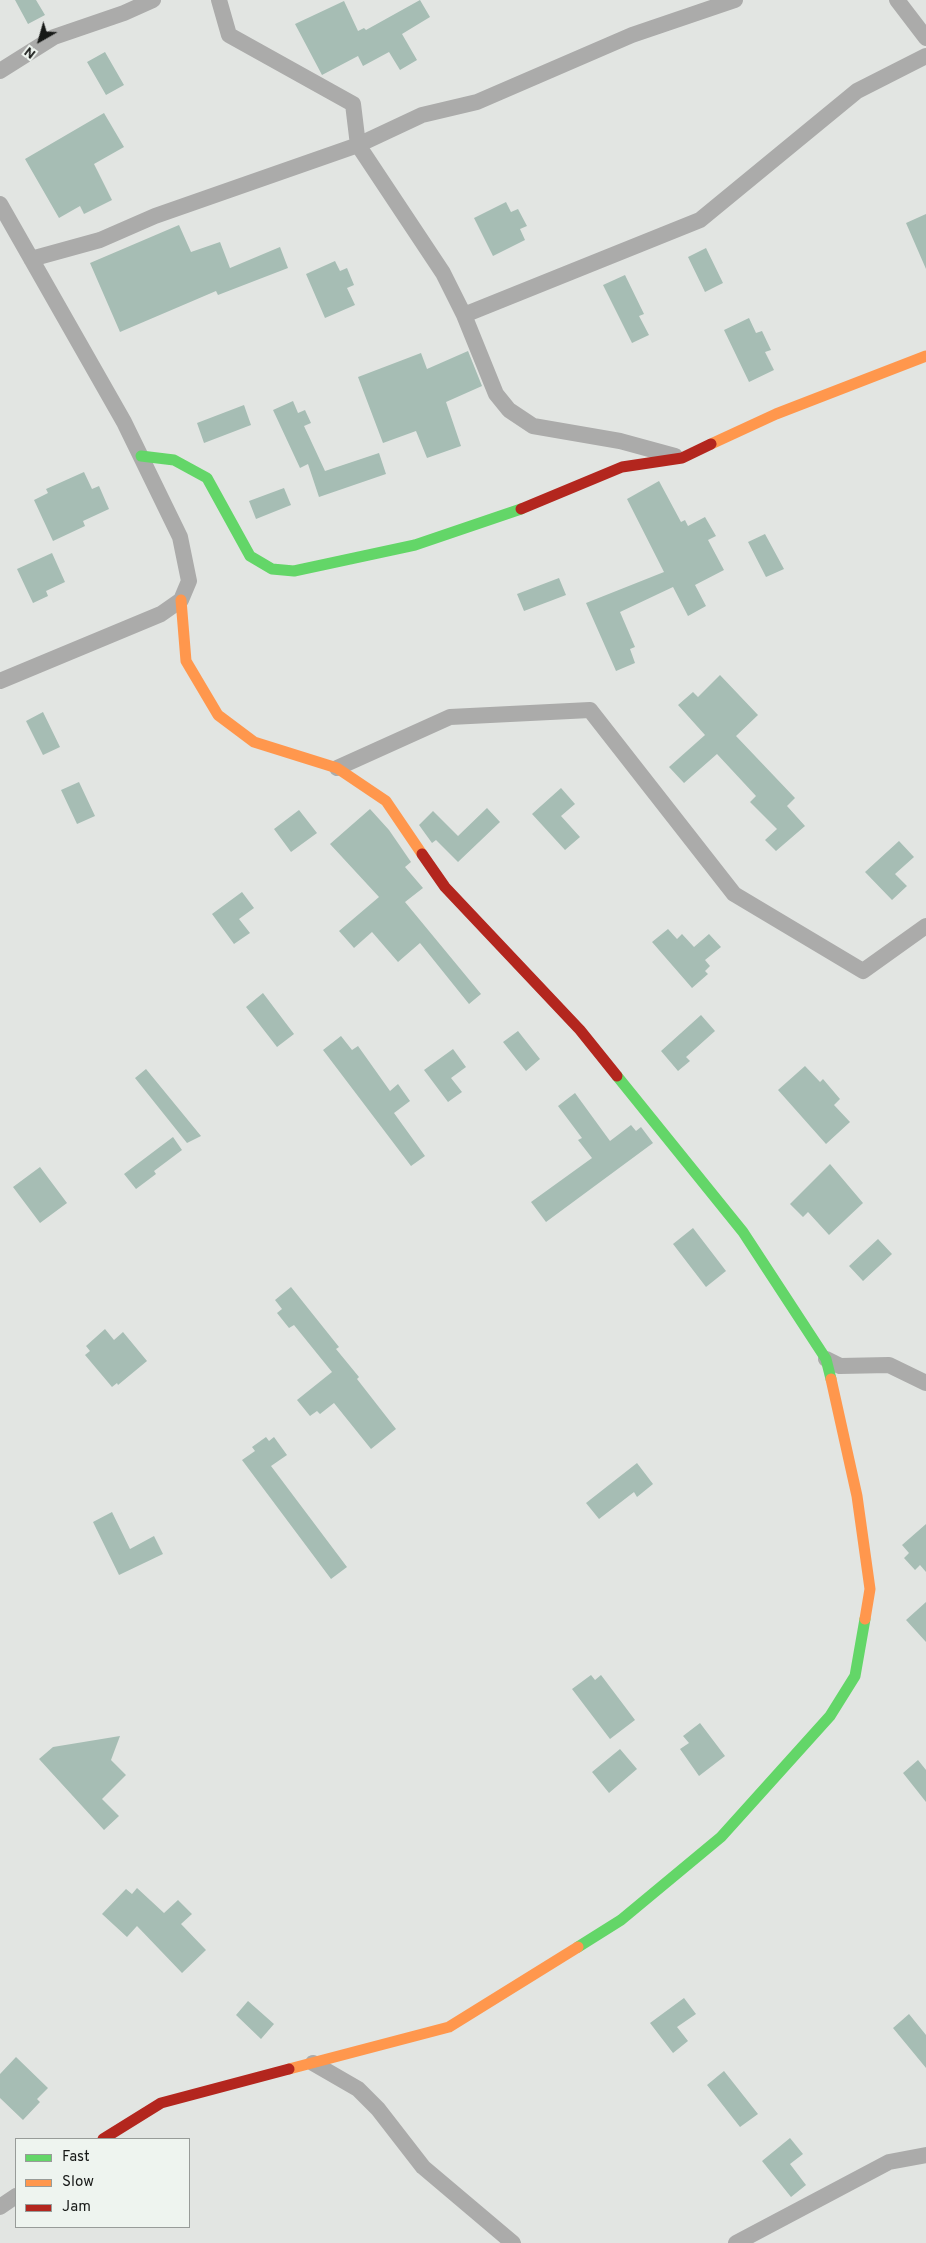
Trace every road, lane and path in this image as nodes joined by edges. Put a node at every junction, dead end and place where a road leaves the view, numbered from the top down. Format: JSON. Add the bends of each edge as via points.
{"nodes":[{"id":1,"x":153,"y":0,"type":"edge"},
{"id":2,"x":219,"y":0,"type":"edge"},
{"id":3,"x":735,"y":0,"type":"edge"},
{"id":4,"x":897,"y":0,"type":"edge"},
{"id":5,"x":926,"y":38,"type":"edge"},
{"id":6,"x":926,"y":56,"type":"edge"},
{"id":7,"x":0,"y":71,"type":"edge"},
{"id":8,"x":358,"y":145,"type":"junction"},
{"id":9,"x":0,"y":204,"type":"edge"},
{"id":10,"x":31,"y":259,"type":"junction"},
{"id":11,"x":464,"y":316,"type":"junction"},
{"id":12,"x":926,"y":356,"type":"edge"},
{"id":13,"x":141,"y":456,"type":"junction"},
{"id":14,"x":682,"y":458,"type":"junction"},
{"id":15,"x":181,"y":600,"type":"junction"},
{"id":16,"x":0,"y":682,"type":"edge"},
{"id":17,"x":337,"y":768,"type":"junction"},
{"id":18,"x":926,"y":926,"type":"edge"},
{"id":19,"x":826,"y":1359,"type":"junction"},
{"id":20,"x":926,"y":1384,"type":"edge"},
{"id":21,"x":313,"y":2063,"type":"junction"},
{"id":22,"x":105,"y":2138,"type":"edge"},
{"id":23,"x":926,"y":2155,"type":"edge"},
{"id":24,"x":15,"y":2197,"type":"edge"},
{"id":25,"x":0,"y":2207,"type":"edge"},
{"id":26,"x":513,"y":2243,"type":"edge"},
{"id":27,"x":736,"y":2243,"type":"edge"}],
"edges":[{"from":1,"to":7,"type":"street","via":[[54,38]]},
{"from":2,"to":8,"type":"street","via":[[229,35],[353,104]]},
{"from":3,"to":8,"type":"street","via":[[632,35],[477,102],[422,115]]},
{"from":4,"to":5,"type":"street"},
{"from":6,"to":11,"type":"street","via":[[857,91],[700,220]]},
{"from":8,"to":10,"type":"street","via":[[156,216],[100,240]]},
{"from":8,"to":11,"type":"street","via":[[420,235]]},
{"from":9,"to":10,"type":"street"},
{"from":10,"to":13,"type":"street","via":[[76,333]]},
{"from":11,"to":14,"type":"street","via":[[496,394],[520,420],[533,426],[620,441]]},
{"from":12,"to":14,"type":"street","via":[[776,414]]},
{"from":13,"to":14,"type":"street","via":[[174,460],[207,478],[250,556],[272,569],[294,571],[415,545],[529,506],[622,467]]},
{"from":13,"to":15,"type":"street","via":[[180,538],[189,581]]},
{"from":15,"to":16,"type":"street","via":[[161,614]]},
{"from":15,"to":17,"type":"street","via":[[186,661],[218,715],[254,742]]},
{"from":17,"to":18,"type":"street","via":[[450,717],[590,710],[734,894],[863,971]]},
{"from":17,"to":19,"type":"street","via":[[386,801],[445,887],[580,1030],[743,1232]]},
{"from":19,"to":20,"type":"street","via":[[840,1366],[888,1365]]},
{"from":19,"to":21,"type":"street","via":[[857,1496],[870,1589],[854,1676],[830,1716],[721,1837],[621,1920],[448,2027]]},
{"from":21,"to":22,"type":"street","via":[[161,2103]]},
{"from":21,"to":26,"type":"street","via":[[358,2089],[422,2167]]},
{"from":23,"to":27,"type":"street","via":[[889,2162]]},
{"from":24,"to":25,"type":"street"}]}
